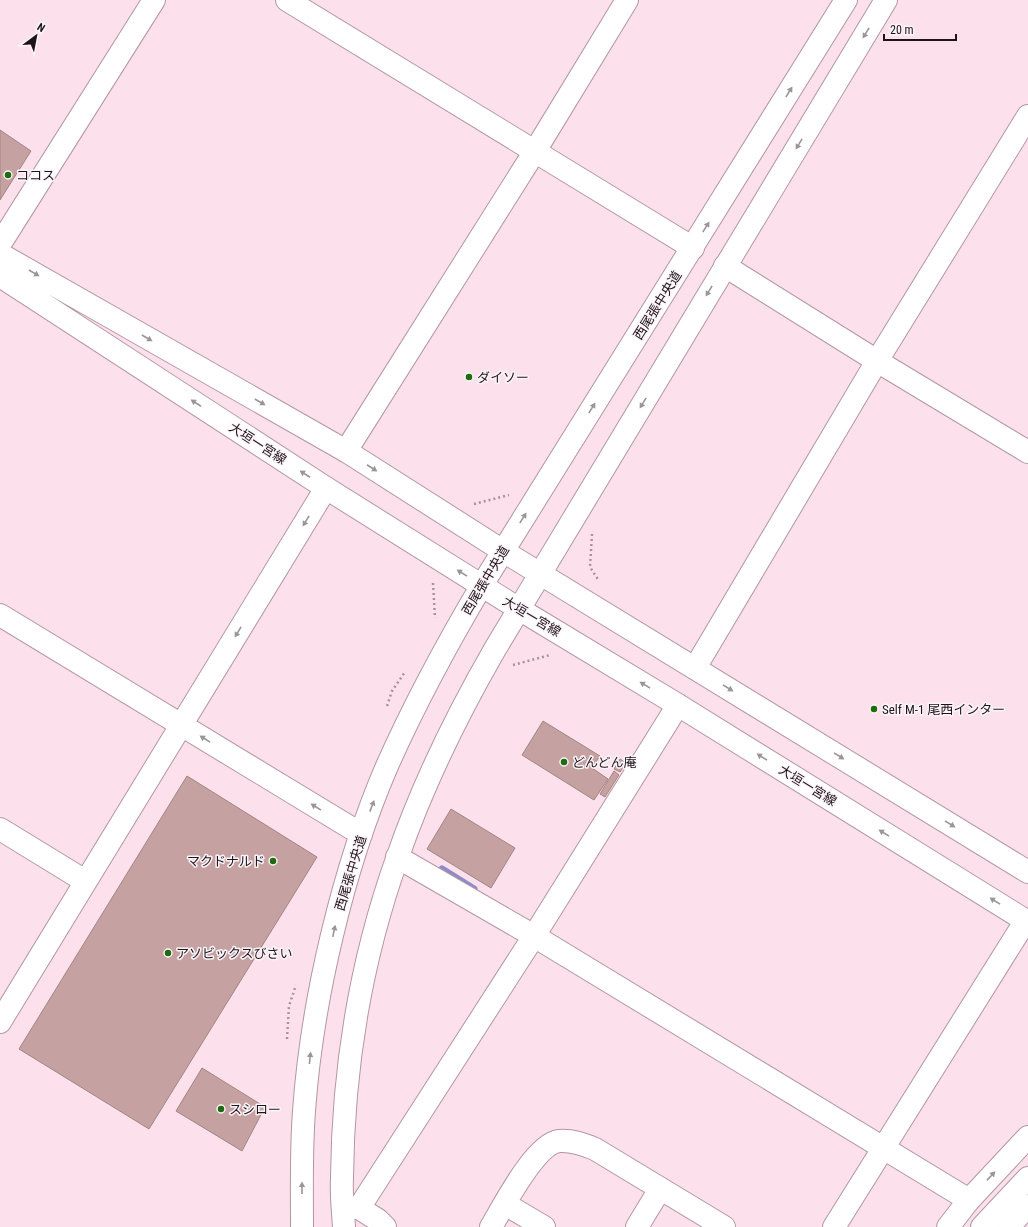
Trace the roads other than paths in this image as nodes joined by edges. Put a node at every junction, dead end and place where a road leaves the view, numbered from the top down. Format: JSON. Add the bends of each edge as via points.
{"nodes":[{"id":1,"x":154,"y":0,"type":"edge"},
{"id":2,"x":287,"y":0,"type":"edge"},
{"id":3,"x":627,"y":0,"type":"edge"},
{"id":4,"x":846,"y":0,"type":"edge"},
{"id":5,"x":886,"y":0,"type":"edge"},
{"id":6,"x":1028,"y":116,"type":"edge"},
{"id":7,"x":535,"y":151,"type":"junction"},
{"id":8,"x":0,"y":244,"type":"edge"},
{"id":9,"x":693,"y":248,"type":"junction"},
{"id":10,"x":0,"y":254,"type":"edge"},
{"id":11,"x":725,"y":266,"type":"junction"},
{"id":12,"x":0,"y":276,"type":"edge"},
{"id":13,"x":877,"y":361,"type":"junction"},
{"id":14,"x":346,"y":451,"type":"junction"},
{"id":15,"x":1028,"y":452,"type":"edge"},
{"id":16,"x":326,"y":488,"type":"junction"},
{"id":17,"x":502,"y":551,"type":"junction"},
{"id":18,"x":540,"y":574,"type":"junction"},
{"id":19,"x":482,"y":585,"type":"junction"},
{"id":20,"x":519,"y":609,"type":"junction"},
{"id":21,"x":0,"y":615,"type":"edge"},
{"id":22,"x":695,"y":668,"type":"junction"},
{"id":23,"x":678,"y":705,"type":"junction"},
{"id":24,"x":181,"y":724,"type":"junction"},
{"id":25,"x":0,"y":829,"type":"edge"},
{"id":26,"x":361,"y":834,"type":"junction"},
{"id":27,"x":397,"y":856,"type":"junction"},
{"id":28,"x":1028,"y":872,"type":"edge"},
{"id":29,"x":85,"y":882,"type":"junction"},
{"id":30,"x":1027,"y":921,"type":"edge"},
{"id":31,"x":534,"y":936,"type":"junction"},
{"id":32,"x":0,"y":1022,"type":"edge"},
{"id":33,"x":1028,"y":1137,"type":"edge"},
{"id":34,"x":883,"y":1149,"type":"junction"},
{"id":35,"x":1028,"y":1178,"type":"edge"},
{"id":36,"x":660,"y":1189,"type":"junction"},
{"id":37,"x":969,"y":1200,"type":"junction"},
{"id":38,"x":505,"y":1204,"type":"junction"},
{"id":39,"x":1028,"y":1206,"type":"edge"},
{"id":40,"x":349,"y":1214,"type":"edge"},
{"id":41,"x":644,"y":1224,"type":"edge"},
{"id":42,"x":302,"y":1227,"type":"edge"},
{"id":43,"x":385,"y":1227,"type":"edge"},
{"id":44,"x":491,"y":1227,"type":"edge"},
{"id":45,"x":544,"y":1227,"type":"edge"},
{"id":46,"x":724,"y":1227,"type":"edge"},
{"id":47,"x":834,"y":1227,"type":"edge"},
{"id":48,"x":948,"y":1227,"type":"edge"},
{"id":49,"x":982,"y":1227,"type":"edge"},
{"id":50,"x":1008,"y":1227,"type":"edge"}],
"edges":[{"from":1,"to":8,"type":"main road"},
{"from":2,"to":7,"type":"main road"},
{"from":3,"to":7,"type":"main road"},
{"from":9,"to":4,"type":"main road","name":"西尾張中央道","one_way":true},
{"from":5,"to":11,"type":"main road","one_way":true},
{"from":6,"to":13,"type":"main road"},
{"from":7,"to":9,"type":"main road"},
{"from":7,"to":14,"type":"main road"},
{"from":17,"to":9,"type":"main road","name":"西尾張中央道","one_way":true},
{"from":10,"to":14,"type":"main road","one_way":true},
{"from":11,"to":13,"type":"main road"},
{"from":11,"to":18,"type":"main road","one_way":true},
{"from":16,"to":12,"type":"main road","name":"大垣一宮線","one_way":true},
{"from":13,"to":15,"type":"main road"},
{"from":13,"to":22,"type":"main road"},
{"from":14,"to":17,"type":"main road","one_way":true},
{"from":19,"to":16,"type":"main road","name":"大垣一宮線","one_way":true},
{"from":16,"to":24,"type":"main road","one_way":true},
{"from":17,"to":18,"type":"main road"},
{"from":17,"to":19,"type":"main road","name":"西尾張中央道"},
{"from":18,"to":20,"type":"main road"},
{"from":18,"to":22,"type":"main road"},
{"from":19,"to":20,"type":"main road","name":"大垣一宮線"},
{"from":26,"to":19,"type":"main road","name":"西尾張中央道","one_way":true,"via":[[387,767],[418,700]]},
{"from":23,"to":20,"type":"main road","name":"大垣一宮線","one_way":true},
{"from":20,"to":27,"type":"main road","via":[[472,688],[416,807]]},
{"from":21,"to":24,"type":"main road"},
{"from":22,"to":28,"type":"main road","one_way":true},
{"from":30,"to":23,"type":"main road","name":"大垣一宮線","one_way":true},
{"from":23,"to":31,"type":"main road"},
{"from":26,"to":24,"type":"main road","one_way":true},
{"from":24,"to":29,"type":"main road"},
{"from":25,"to":29,"type":"main road"},
{"from":42,"to":26,"type":"main road","name":"西尾張中央道","one_way":true,"via":[[304,1112],[311,1050],[336,919]]},
{"from":27,"to":31,"type":"main road"},
{"from":27,"to":40,"type":"main road","via":[[376,927],[349,1061],[342,1180]]},
{"from":29,"to":32,"type":"main road"},
{"from":30,"to":34,"type":"main road"},
{"from":31,"to":34,"type":"main road"},
{"from":31,"to":40,"type":"main road"},
{"from":37,"to":33,"type":"main road","one_way":true},
{"from":34,"to":37,"type":"main road"},
{"from":34,"to":47,"type":"main road"},
{"from":35,"to":49,"type":"main road"},
{"from":36,"to":38,"type":"main road","via":[[595,1149],[577,1143],[557,1141],[545,1148],[530,1163]]},
{"from":36,"to":41,"type":"main road"},
{"from":36,"to":46,"type":"main road"},
{"from":37,"to":48,"type":"main road"},
{"from":38,"to":44,"type":"main road"},
{"from":38,"to":45,"type":"main road"},
{"from":39,"to":50,"type":"main road"},
{"from":40,"to":43,"type":"main road","via":[[378,1220]]}]}
